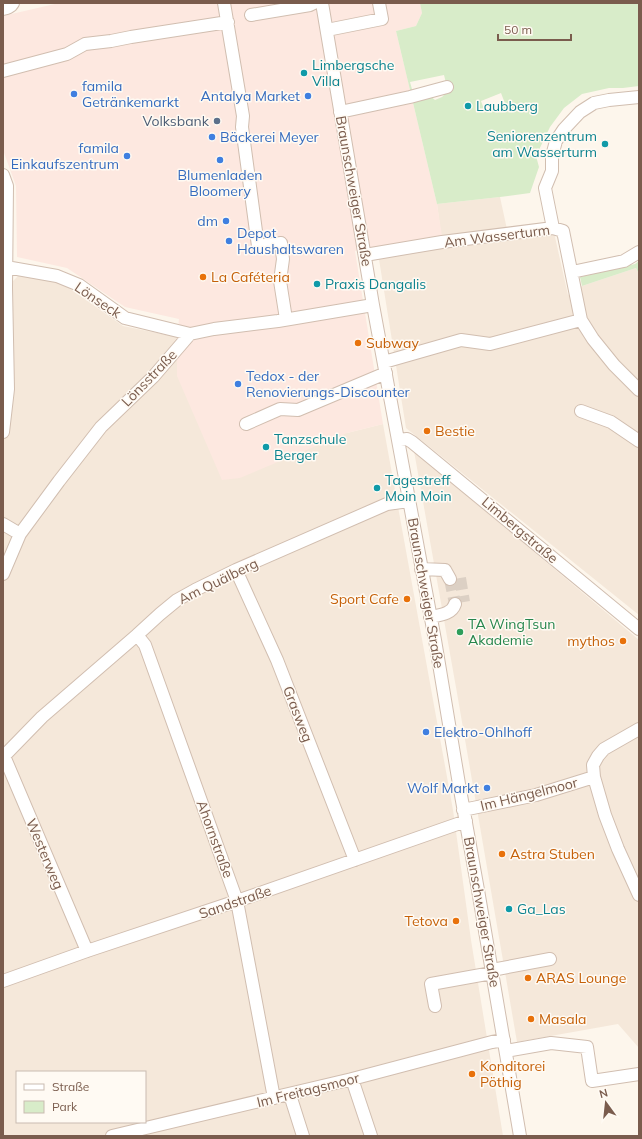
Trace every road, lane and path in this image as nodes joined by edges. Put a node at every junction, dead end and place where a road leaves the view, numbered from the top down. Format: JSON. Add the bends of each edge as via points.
{"nodes":[{"id":1,"x":13,"y":3,"type":"edge"},
{"id":2,"x":224,"y":3,"type":"edge"},
{"id":3,"x":314,"y":3,"type":"edge"},
{"id":4,"x":322,"y":3,"type":"edge"},
{"id":5,"x":379,"y":3,"type":"edge"},
{"id":6,"x":3,"y":9,"type":"edge"},
{"id":7,"x":251,"y":15,"type":"dead end"},
{"id":8,"x":228,"y":22,"type":"junction"},
{"id":9,"x":327,"y":30,"type":"junction"},
{"id":10,"x":3,"y":71,"type":"edge"},
{"id":11,"x":447,"y":87,"type":"dead end"},
{"id":12,"x":639,"y":97,"type":"edge"},
{"id":13,"x":340,"y":112,"type":"junction"},
{"id":14,"x":3,"y":175,"type":"edge"},
{"id":15,"x":553,"y":228,"type":"junction"},
{"id":16,"x":639,"y":252,"type":"edge"},
{"id":17,"x":365,"y":255,"type":"junction"},
{"id":18,"x":6,"y":267,"type":"junction"},
{"id":19,"x":572,"y":272,"type":"junction"},
{"id":20,"x":373,"y":305,"type":"junction"},
{"id":21,"x":286,"y":319,"type":"junction"},
{"id":22,"x":581,"y":320,"type":"junction"},
{"id":23,"x":190,"y":334,"type":"junction"},
{"id":24,"x":385,"y":368,"type":"junction"},
{"id":25,"x":5,"y":389,"type":"edge"},
{"id":26,"x":639,"y":390,"type":"edge"},
{"id":27,"x":581,"y":412,"type":"dead end"},
{"id":28,"x":246,"y":424,"type":"dead end"},
{"id":29,"x":3,"y":432,"type":"edge"},
{"id":30,"x":398,"y":440,"type":"junction"},
{"id":31,"x":639,"y":441,"type":"edge"},
{"id":32,"x":409,"y":501,"type":"junction"},
{"id":33,"x":3,"y":524,"type":"edge"},
{"id":34,"x":20,"y":534,"type":"junction"},
{"id":35,"x":421,"y":569,"type":"junction"},
{"id":36,"x":236,"y":570,"type":"junction"},
{"id":37,"x":3,"y":574,"type":"edge"},
{"id":38,"x":451,"y":576,"type":"dead end"},
{"id":39,"x":456,"y":606,"type":"dead end"},
{"id":40,"x":430,"y":617,"type":"junction"},
{"id":41,"x":639,"y":629,"type":"edge"},
{"id":42,"x":137,"y":634,"type":"junction"},
{"id":43,"x":639,"y":729,"type":"edge"},
{"id":44,"x":3,"y":755,"type":"edge"},
{"id":45,"x":594,"y":777,"type":"junction"},
{"id":46,"x":468,"y":813,"type":"junction"},
{"id":47,"x":355,"y":860,"type":"junction"},
{"id":48,"x":639,"y":895,"type":"edge"},
{"id":49,"x":237,"y":902,"type":"junction"},
{"id":50,"x":86,"y":951,"type":"junction"},
{"id":51,"x":550,"y":959,"type":"dead end"},
{"id":52,"x":492,"y":971,"type":"junction"},
{"id":53,"x":3,"y":981,"type":"edge"},
{"id":54,"x":435,"y":1006,"type":"dead end"},
{"id":55,"x":505,"y":1045,"type":"junction"},
{"id":56,"x":639,"y":1074,"type":"edge"},
{"id":57,"x":352,"y":1079,"type":"junction"},
{"id":58,"x":290,"y":1094,"type":"junction"},
{"id":59,"x":274,"y":1098,"type":"junction"},
{"id":60,"x":159,"y":1130,"type":"edge"},
{"id":61,"x":112,"y":1136,"type":"edge"},
{"id":62,"x":303,"y":1136,"type":"edge"},
{"id":63,"x":371,"y":1136,"type":"edge"},
{"id":64,"x":520,"y":1136,"type":"edge"}],
"edges":[{"from":1,"to":6,"type":"street","via":[[9,8]]},
{"from":2,"to":8,"type":"street"},
{"from":3,"to":7,"type":"street"},
{"from":4,"to":9,"type":"street","name":"Braunschweiger Straße"},
{"from":5,"to":9,"type":"street","via":[[382,19]]},
{"from":8,"to":10,"type":"street","via":[[85,44],[67,54]]},
{"from":8,"to":21,"type":"street","via":[[243,116],[242,127],[258,246],[281,243],[283,259],[280,282]]},
{"from":9,"to":13,"type":"street","name":"Braunschweiger Straße"},
{"from":11,"to":13,"type":"street"},
{"from":12,"to":15,"type":"street","via":[[594,103],[580,112],[556,141],[552,171],[545,188]]},
{"from":13,"to":17,"type":"street","name":"Braunschweiger Straße"},
{"from":14,"to":18,"type":"street","via":[[7,186]]},
{"from":15,"to":17,"type":"street","name":"Am Wasserturm"},
{"from":15,"to":19,"type":"street","name":"Am Wasserturm","via":[[563,231]]},
{"from":16,"to":19,"type":"street","via":[[624,262]]},
{"from":17,"to":20,"type":"street","name":"Braunschweiger Straße"},
{"from":18,"to":23,"type":"street","name":"Lönseck","via":[[57,276],[79,285],[125,318]]},
{"from":18,"to":25,"type":"street"},
{"from":19,"to":22,"type":"street","name":"Am Wasserturm"},
{"from":20,"to":21,"type":"street"},
{"from":20,"to":24,"type":"street","name":"Braunschweiger Straße"},
{"from":21,"to":23,"type":"street"},
{"from":22,"to":24,"type":"street","via":[[490,344],[461,340]]},
{"from":22,"to":26,"type":"street","via":[[610,360]]},
{"from":23,"to":34,"type":"street","name":"Lönsstraße","via":[[153,377],[100,427]]},
{"from":24,"to":28,"type":"street","via":[[298,410],[280,409]]},
{"from":24,"to":30,"type":"street","name":"Braunschweiger Straße"},
{"from":25,"to":29,"type":"street"},
{"from":27,"to":31,"type":"street","via":[[611,422]]},
{"from":30,"to":32,"type":"street","name":"Braunschweiger Straße"},
{"from":30,"to":41,"type":"street","name":"Limbergstraße","via":[[407,439],[412,442]]},
{"from":32,"to":35,"type":"street","name":"Braunschweiger Straße"},
{"from":32,"to":36,"type":"street","name":"Am Quälberg","via":[[387,504]]},
{"from":33,"to":34,"type":"street"},
{"from":34,"to":37,"type":"street","name":"Lönsstraße"},
{"from":35,"to":38,"type":"street"},
{"from":35,"to":40,"type":"street","name":"Braunschweiger Straße"},
{"from":36,"to":42,"type":"street","name":"Am Quälberg","via":[[177,600]]},
{"from":36,"to":47,"type":"street","name":"Grasweg","via":[[277,660]]},
{"from":39,"to":40,"type":"street"},
{"from":40,"to":46,"type":"street","name":"Braunschweiger Straße"},
{"from":42,"to":44,"type":"street","name":"Am Quälberg","via":[[42,717]]},
{"from":42,"to":49,"type":"street","name":"Ahornstraße","via":[[146,645]]},
{"from":43,"to":45,"type":"street","name":"Im Hängelmoor","via":[[604,749],[593,765]]},
{"from":44,"to":50,"type":"street","name":"Westerweg"},
{"from":45,"to":46,"type":"street","name":"Im Hängelmoor"},
{"from":45,"to":48,"type":"street","name":"Im Hängelmoor","via":[[605,815]]},
{"from":46,"to":47,"type":"street","name":"Sandstraße"},
{"from":46,"to":52,"type":"street","name":"Braunschweiger Straße"},
{"from":47,"to":49,"type":"street","name":"Sandstraße"},
{"from":49,"to":50,"type":"street","name":"Sandstraße"},
{"from":49,"to":59,"type":"street","name":"Ahornstraße"},
{"from":50,"to":53,"type":"street","name":"Sandstraße"},
{"from":51,"to":52,"type":"street"},
{"from":52,"to":54,"type":"street","via":[[431,984]]},
{"from":52,"to":55,"type":"street","name":"Braunschweiger Straße"},
{"from":55,"to":56,"type":"street","name":"Im Freitagsmoor","via":[[551,1043],[586,1047],[592,1081]]},
{"from":55,"to":57,"type":"street","name":"Im Freitagsmoor","via":[[492,1042]]},
{"from":55,"to":64,"type":"street","name":"Braunschweiger Straße"},
{"from":57,"to":58,"type":"street","name":"Im Freitagsmoor"},
{"from":57,"to":63,"type":"street"},
{"from":58,"to":59,"type":"street","name":"Im Freitagsmoor"},
{"from":58,"to":62,"type":"street"},
{"from":59,"to":60,"type":"street","name":"Im Freitagsmoor"},
{"from":60,"to":61,"type":"street","name":"Im Freitagsmoor"}]}
